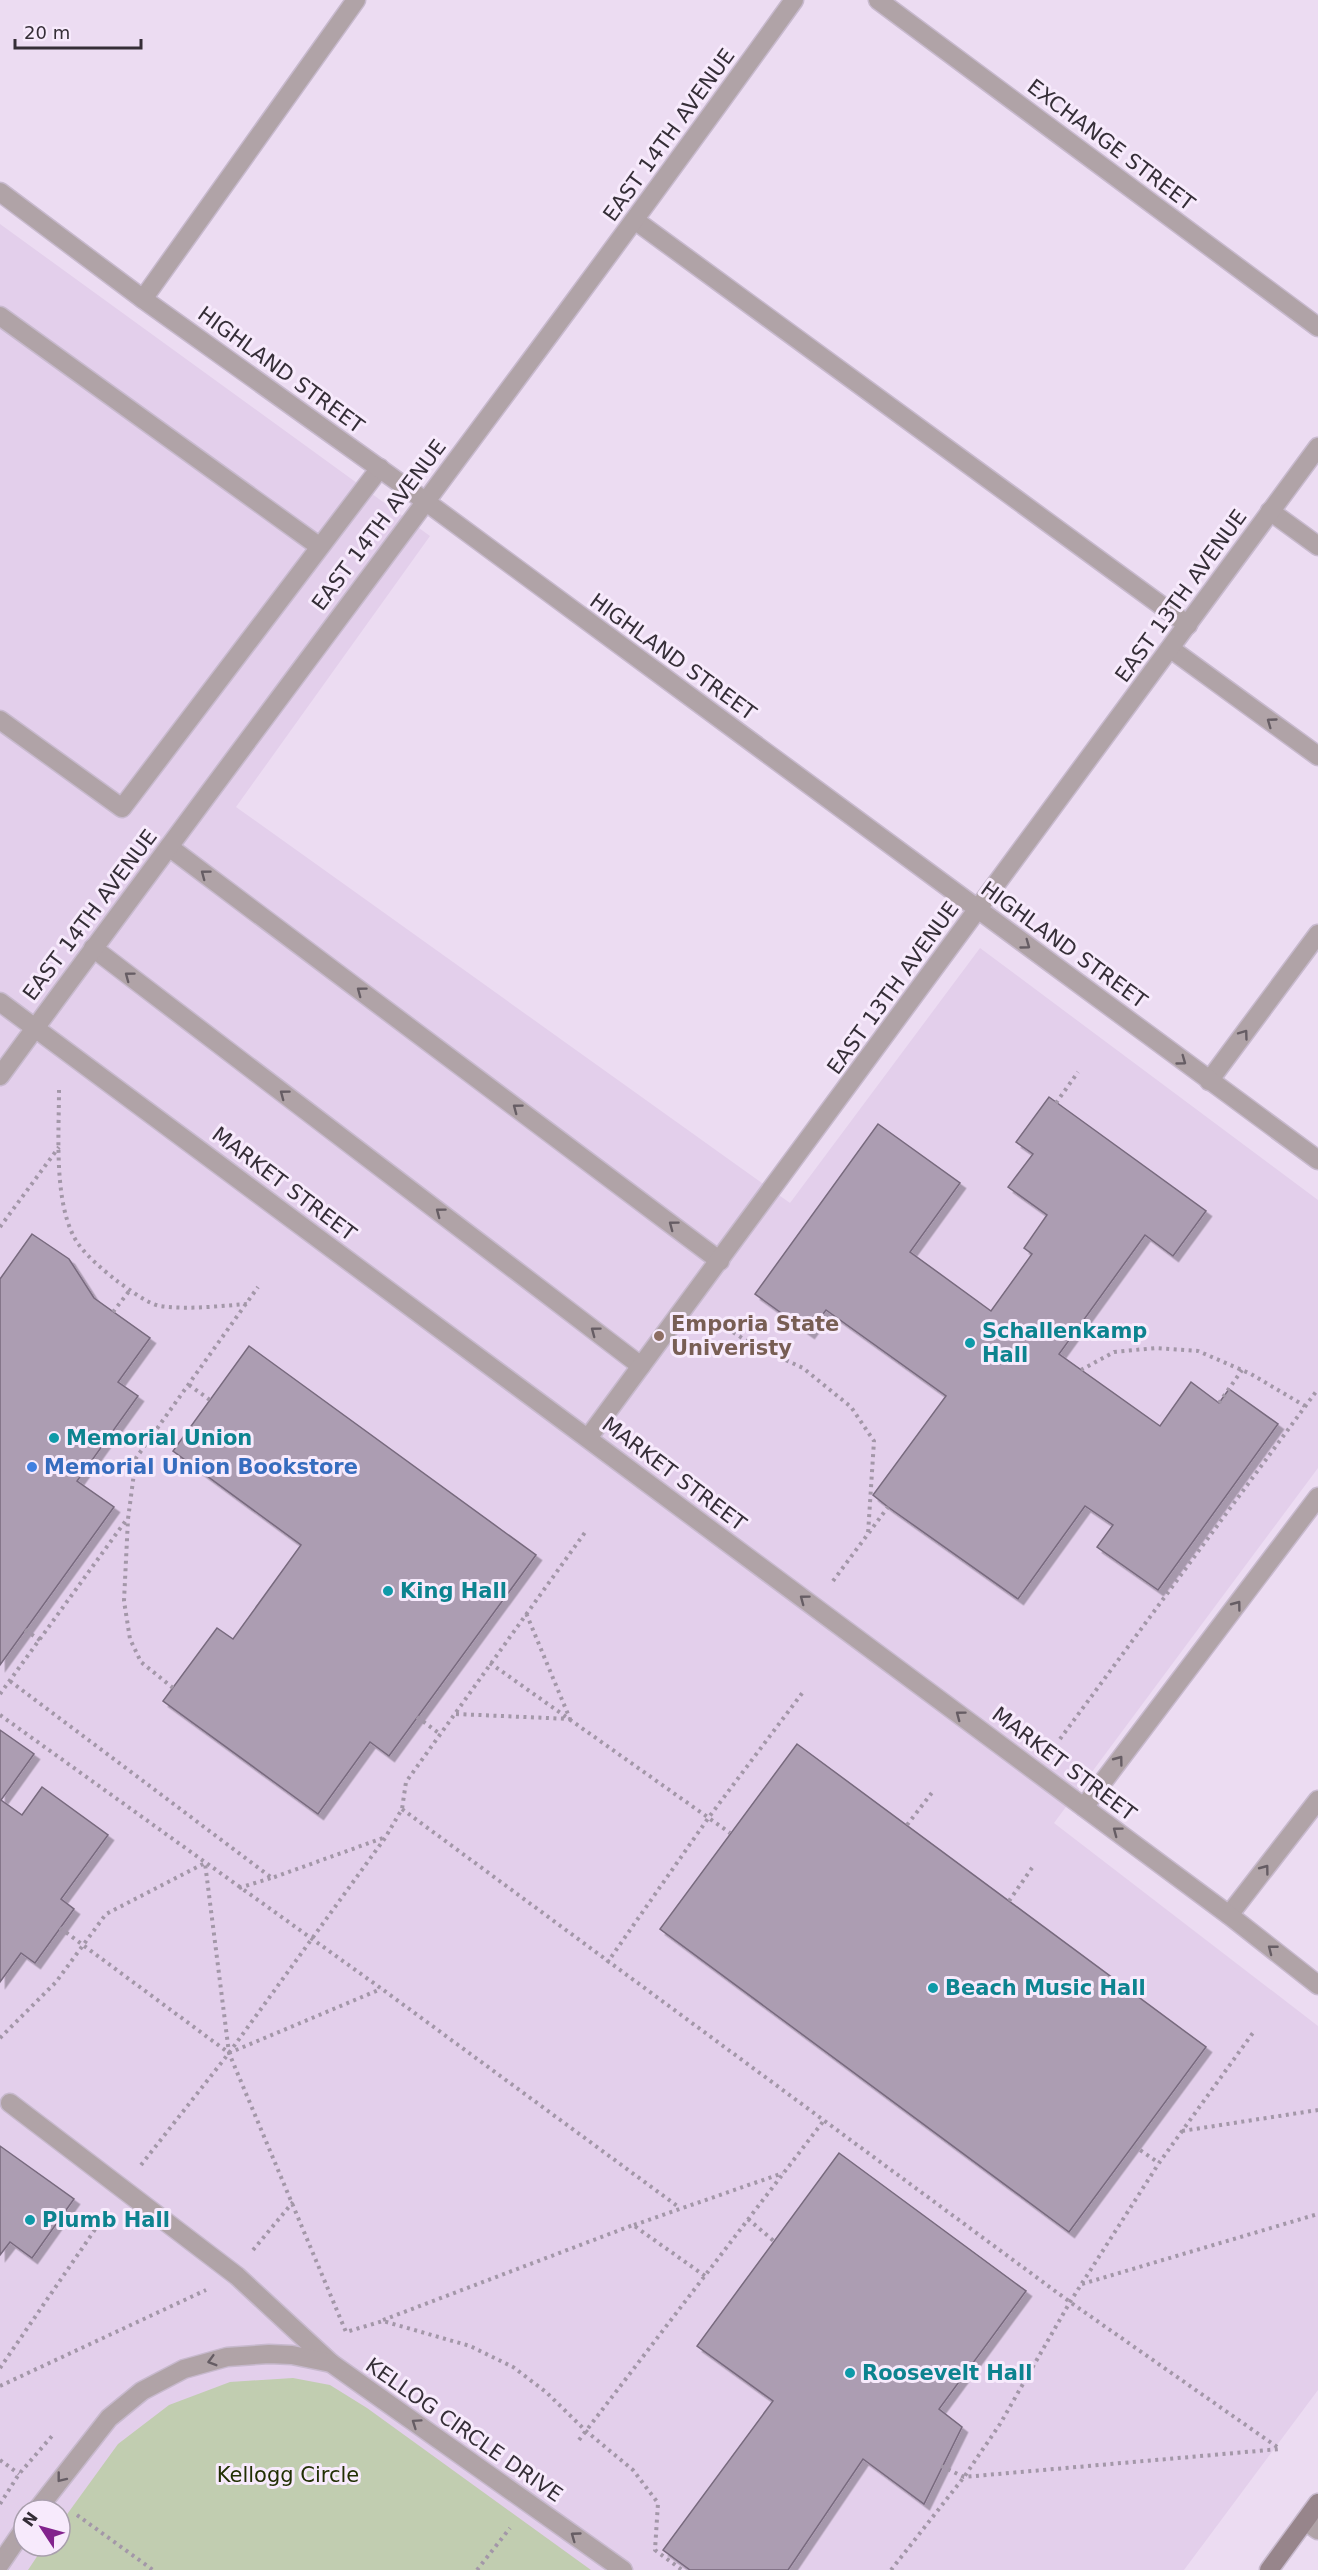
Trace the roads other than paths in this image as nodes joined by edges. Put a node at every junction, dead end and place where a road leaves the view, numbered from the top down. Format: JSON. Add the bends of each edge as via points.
{"nodes":[{"id":1,"x":356,"y":0,"type":"edge"},
{"id":2,"x":794,"y":0,"type":"edge"},
{"id":3,"x":878,"y":0,"type":"edge"},
{"id":4,"x":0,"y":192,"type":"edge"},
{"id":5,"x":636,"y":221,"type":"junction"},
{"id":6,"x":144,"y":299,"type":"junction"},
{"id":7,"x":0,"y":316,"type":"edge"},
{"id":8,"x":1318,"y":327,"type":"edge"},
{"id":9,"x":1318,"y":447,"type":"edge"},
{"id":10,"x":380,"y":468,"type":"junction"},
{"id":11,"x":424,"y":501,"type":"junction"},
{"id":12,"x":1270,"y":511,"type":"junction"},
{"id":13,"x":1318,"y":546,"type":"edge"},
{"id":14,"x":320,"y":547,"type":"junction"},
{"id":15,"x":1188,"y":625,"type":"junction"},
{"id":16,"x":1171,"y":649,"type":"junction"},
{"id":17,"x":0,"y":720,"type":"edge"},
{"id":18,"x":1318,"y":756,"type":"edge"},
{"id":19,"x":169,"y":847,"type":"junction"},
{"id":20,"x":978,"y":910,"type":"junction"},
{"id":21,"x":1318,"y":934,"type":"edge"},
{"id":22,"x":93,"y":948,"type":"junction"},
{"id":23,"x":0,"y":1002,"type":"edge"},
{"id":24,"x":35,"y":1027,"type":"junction"},
{"id":25,"x":0,"y":1076,"type":"edge"},
{"id":26,"x":1209,"y":1081,"type":"junction"},
{"id":27,"x":1318,"y":1160,"type":"edge"},
{"id":28,"x":720,"y":1261,"type":"junction"},
{"id":29,"x":641,"y":1366,"type":"junction"},
{"id":30,"x":588,"y":1438,"type":"junction"},
{"id":31,"x":1318,"y":1497,"type":"edge"},
{"id":32,"x":1318,"y":1800,"type":"edge"},
{"id":33,"x":1084,"y":1807,"type":"junction"},
{"id":34,"x":1229,"y":1915,"type":"junction"},
{"id":35,"x":1318,"y":1985,"type":"edge"},
{"id":36,"x":10,"y":2103,"type":"dead end"},
{"id":37,"x":331,"y":2363,"type":"junction"},
{"id":38,"x":46,"y":2498,"type":"edge"},
{"id":39,"x":1318,"y":2503,"type":"edge"},
{"id":40,"x":1312,"y":2525,"type":"edge"},
{"id":41,"x":12,"y":2546,"type":"edge"},
{"id":42,"x":0,"y":2564,"type":"edge"},
{"id":43,"x":622,"y":2570,"type":"edge"},
{"id":44,"x":1269,"y":2570,"type":"edge"}],
"edges":[{"from":1,"to":6,"type":"street"},
{"from":2,"to":5,"type":"street","name":"EAST 14TH AVENUE"},
{"from":3,"to":8,"type":"street","name":"EXCHANGE STREET"},
{"from":4,"to":6,"type":"street","name":"HIGHLAND STREET"},
{"from":5,"to":11,"type":"street","name":"EAST 14TH AVENUE"},
{"from":5,"to":15,"type":"street"},
{"from":6,"to":10,"type":"street","name":"HIGHLAND STREET"},
{"from":7,"to":14,"type":"street"},
{"from":9,"to":12,"type":"street","name":"EAST 13TH AVENUE"},
{"from":10,"to":11,"type":"street","name":"HIGHLAND STREET"},
{"from":10,"to":14,"type":"street"},
{"from":11,"to":19,"type":"street","name":"EAST 14TH AVENUE"},
{"from":11,"to":20,"type":"street","name":"HIGHLAND STREET"},
{"from":12,"to":13,"type":"street"},
{"from":12,"to":15,"type":"street","name":"EAST 13TH AVENUE"},
{"from":14,"to":17,"type":"street","via":[[122,808]]},
{"from":15,"to":16,"type":"street","name":"EAST 13TH AVENUE"},
{"from":18,"to":16,"type":"street","one_way":true},
{"from":16,"to":20,"type":"street","name":"EAST 13TH AVENUE"},
{"from":19,"to":22,"type":"street","name":"EAST 14TH AVENUE"},
{"from":28,"to":19,"type":"street","one_way":true},
{"from":20,"to":26,"type":"street","name":"HIGHLAND STREET","one_way":true},
{"from":20,"to":28,"type":"street","name":"EAST 13TH AVENUE"},
{"from":26,"to":21,"type":"street","one_way":true},
{"from":22,"to":24,"type":"street","name":"EAST 14TH AVENUE"},
{"from":29,"to":22,"type":"street","one_way":true},
{"from":23,"to":24,"type":"street","name":"MARKET STREET"},
{"from":24,"to":25,"type":"street","name":"EAST 14TH AVENUE"},
{"from":24,"to":30,"type":"street","name":"MARKET STREET"},
{"from":26,"to":27,"type":"street","name":"HIGHLAND STREET"},
{"from":28,"to":29,"type":"street","name":"EAST 13TH AVENUE"},
{"from":29,"to":30,"type":"street","name":"EAST 13TH AVENUE"},
{"from":33,"to":30,"type":"street","name":"MARKET STREET","one_way":true},
{"from":33,"to":31,"type":"street","one_way":true},
{"from":34,"to":32,"type":"street","one_way":true},
{"from":34,"to":33,"type":"street","name":"MARKET STREET","one_way":true},
{"from":35,"to":34,"type":"street","name":"MARKET STREET","one_way":true},
{"from":36,"to":37,"type":"street","via":[[237,2276]]},
{"from":37,"to":38,"type":"street","name":"KELLOG CIRCLE DRIVE","one_way":true,"via":[[269,2354],[227,2357],[184,2369],[142,2391],[109,2418]]},
{"from":43,"to":37,"type":"street","name":"KELLOG CIRCLE DRIVE","one_way":true},
{"from":39,"to":40,"type":"main road"},
{"from":40,"to":44,"type":"main road"},
{"from":41,"to":42,"type":"street"}]}
